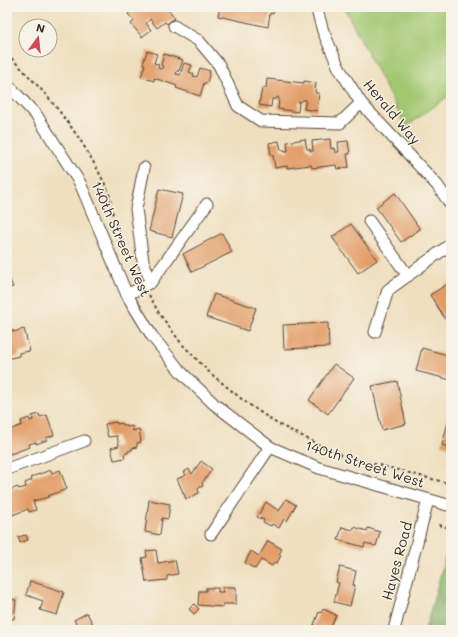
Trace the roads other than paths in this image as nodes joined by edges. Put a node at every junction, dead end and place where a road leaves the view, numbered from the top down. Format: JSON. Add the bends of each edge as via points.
{"nodes":[{"id":1,"x":316,"y":7,"type":"edge"},
{"id":2,"x":174,"y":26,"type":"dead end"},
{"id":3,"x":7,"y":84,"type":"edge"},
{"id":4,"x":361,"y":103,"type":"junction"},
{"id":5,"x":144,"y":168,"type":"dead end"},
{"id":6,"x":207,"y":204,"type":"dead end"},
{"id":7,"x":451,"y":205,"type":"edge"},
{"id":8,"x":369,"y":221,"type":"dead end"},
{"id":9,"x":451,"y":244,"type":"edge"},
{"id":10,"x":408,"y":276,"type":"junction"},
{"id":11,"x":148,"y":284,"type":"junction"},
{"id":12,"x":127,"y":295,"type":"junction"},
{"id":13,"x":375,"y":332,"type":"dead end"},
{"id":14,"x":84,"y":441,"type":"dead end"},
{"id":15,"x":270,"y":447,"type":"junction"},
{"id":16,"x":7,"y":469,"type":"edge"},
{"id":17,"x":428,"y":500,"type":"junction"},
{"id":18,"x":451,"y":506,"type":"edge"},
{"id":19,"x":211,"y":534,"type":"dead end"},
{"id":20,"x":394,"y":630,"type":"edge"}],
"edges":[{"from":1,"to":4,"type":"street","name":"Herald Way","via":[[339,68]]},
{"from":2,"to":4,"type":"street","via":[[199,41],[219,65],[238,106],[261,121],[340,123]]},
{"from":3,"to":12,"type":"street","name":"140th Street West","via":[[37,116],[80,183]]},
{"from":4,"to":7,"type":"street","name":"Herald Way","via":[[437,185]]},
{"from":5,"to":11,"type":"street","via":[[136,209]]},
{"from":6,"to":11,"type":"street"},
{"from":8,"to":10,"type":"street"},
{"from":9,"to":10,"type":"street"},
{"from":10,"to":13,"type":"street","via":[[388,290]]},
{"from":11,"to":12,"type":"street"},
{"from":12,"to":15,"type":"street","name":"140th Street West","via":[[152,336],[181,372],[214,404]]},
{"from":14,"to":16,"type":"street"},
{"from":15,"to":17,"type":"street","name":"140th Street West","via":[[319,468]]},
{"from":15,"to":19,"type":"street"},
{"from":17,"to":18,"type":"street","name":"140th Street West"},
{"from":17,"to":20,"type":"street","name":"Hayes Road"}]}
